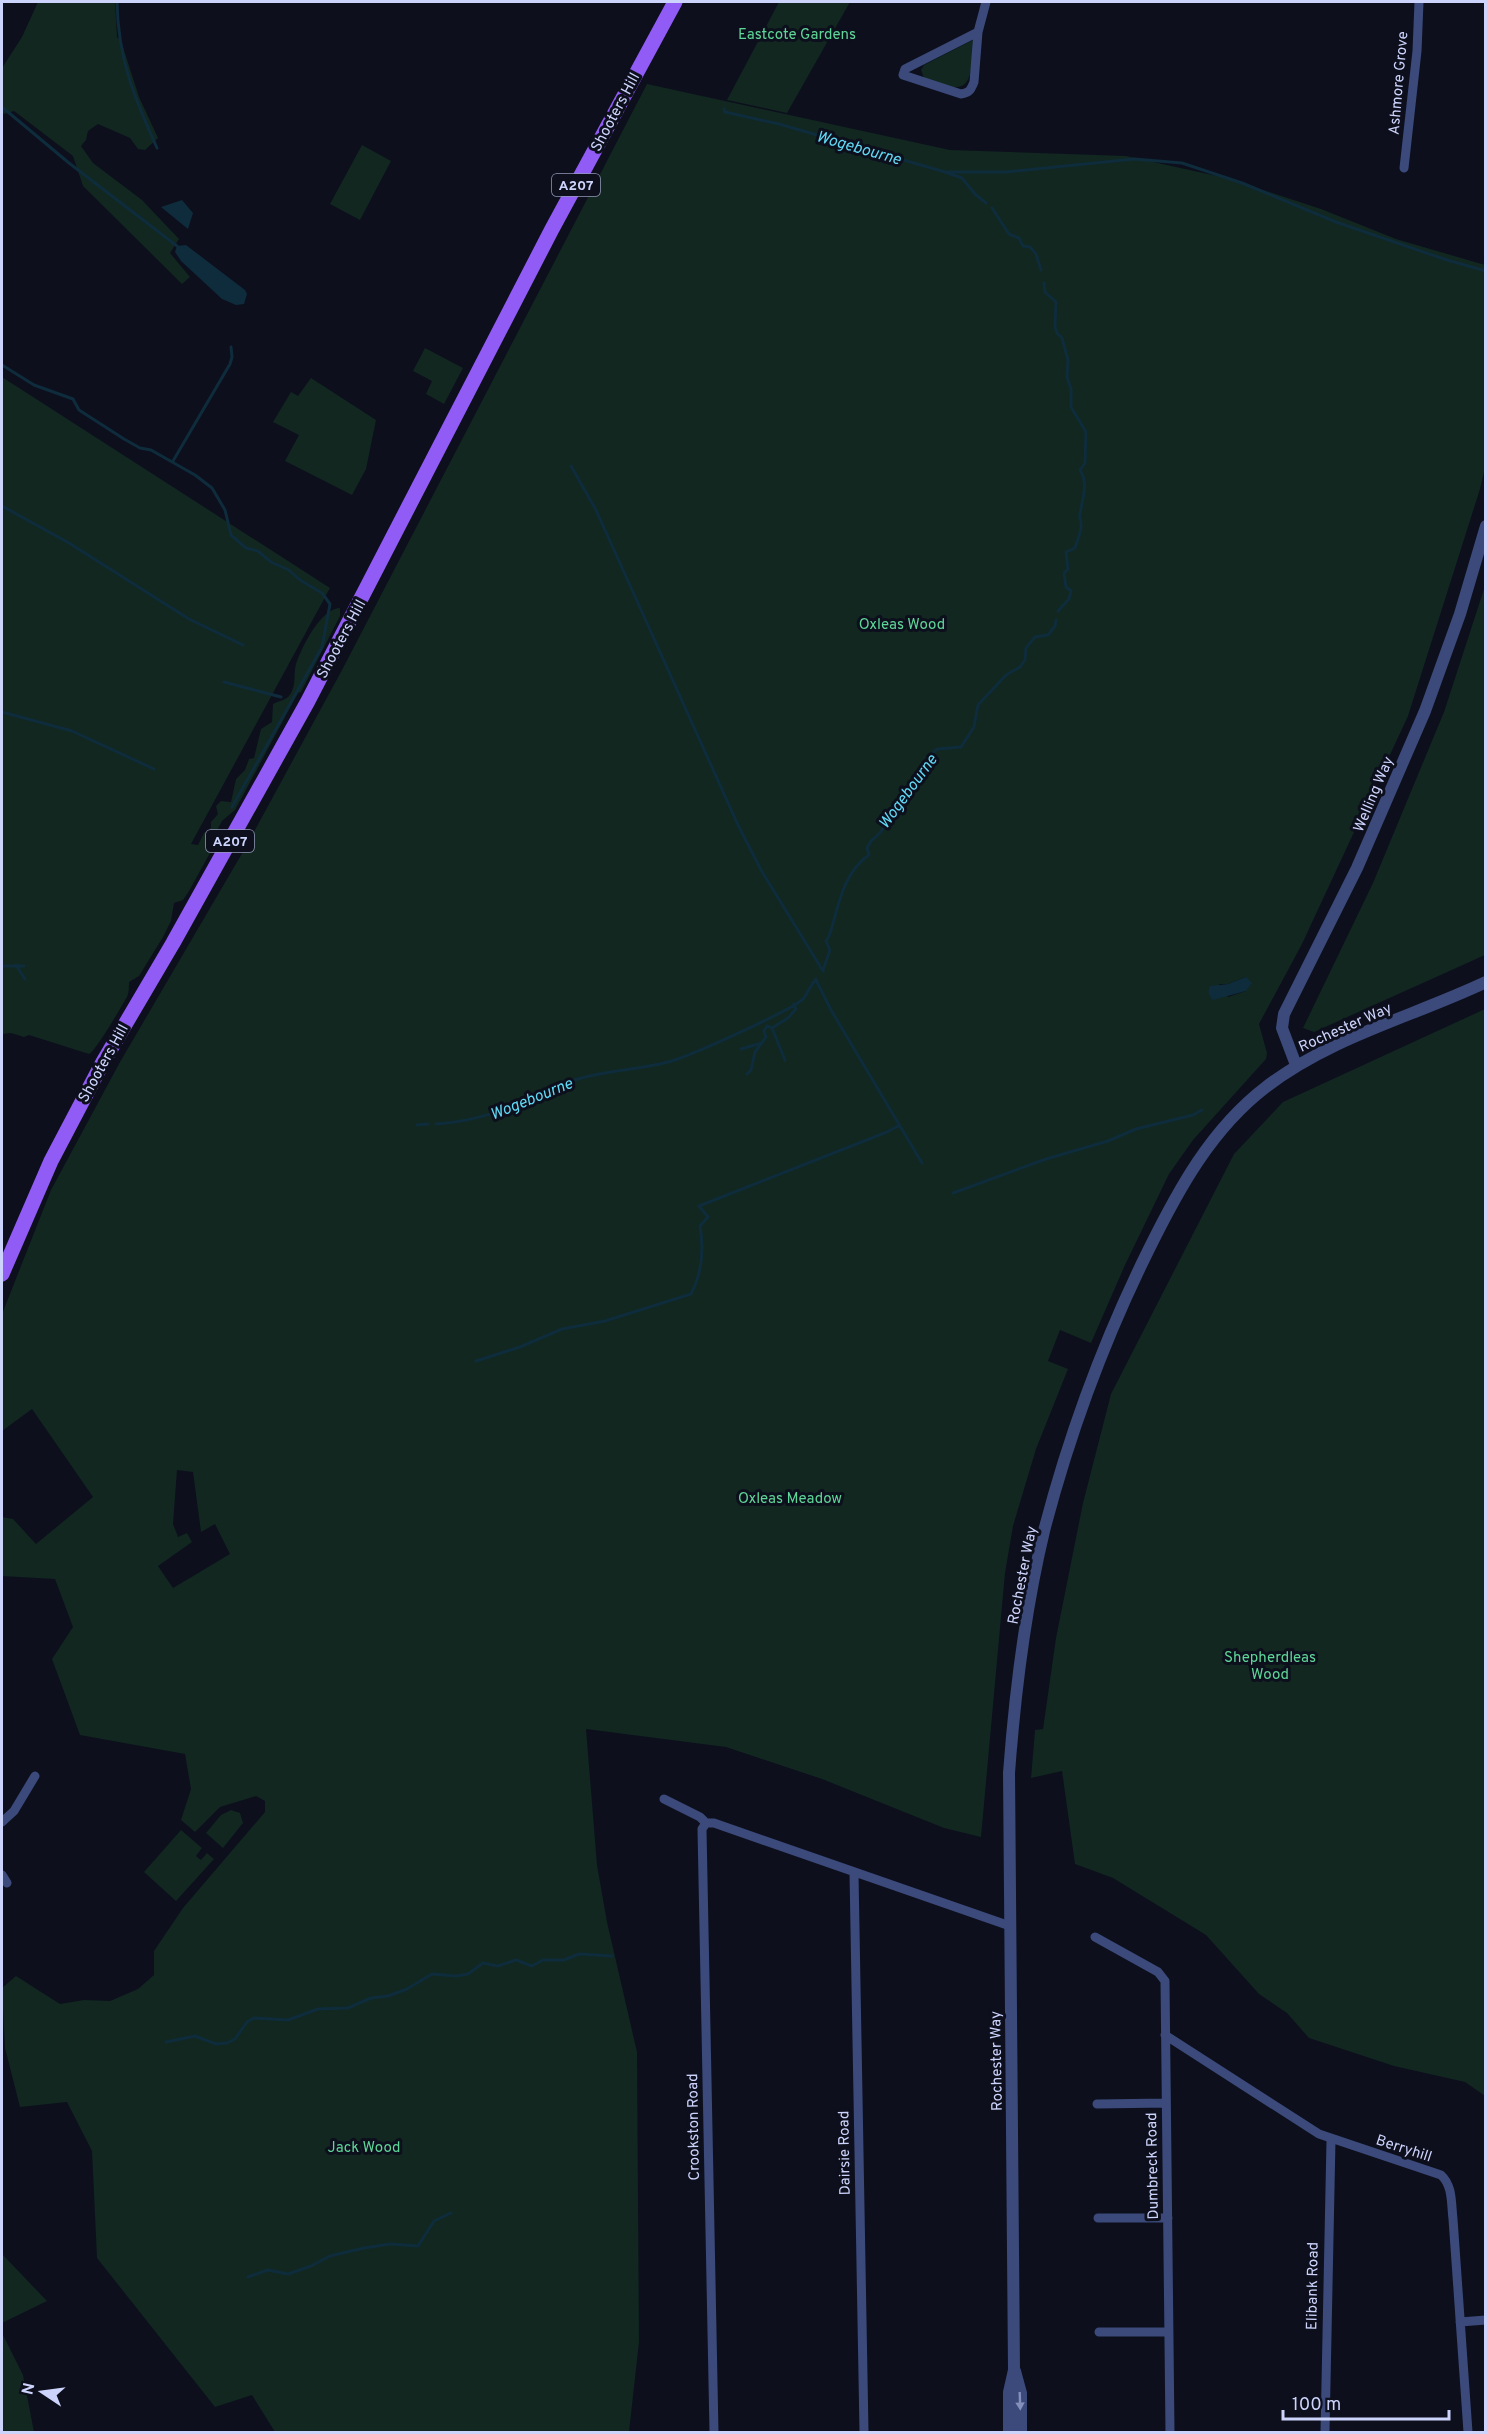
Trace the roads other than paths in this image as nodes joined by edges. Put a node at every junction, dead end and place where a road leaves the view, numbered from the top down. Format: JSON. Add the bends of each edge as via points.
{"nodes":[{"id":1,"x":675,"y":2,"type":"edge"},
{"id":2,"x":986,"y":2,"type":"edge"},
{"id":3,"x":1419,"y":2,"type":"edge"},
{"id":4,"x":978,"y":32,"type":"junction"},
{"id":5,"x":1404,"y":168,"type":"dead end"},
{"id":6,"x":1485,"y":526,"type":"edge"},
{"id":7,"x":1485,"y":982,"type":"edge"},
{"id":8,"x":1296,"y":1065,"type":"junction"},
{"id":9,"x":2,"y":1274,"type":"edge"},
{"id":10,"x":35,"y":1776,"type":"dead end"},
{"id":11,"x":664,"y":1800,"type":"dead end"},
{"id":12,"x":2,"y":1822,"type":"edge"},
{"id":13,"x":706,"y":1823,"type":"junction"},
{"id":14,"x":854,"y":1873,"type":"junction"},
{"id":15,"x":1010,"y":1926,"type":"junction"},
{"id":16,"x":1095,"y":1937,"type":"dead end"},
{"id":17,"x":1166,"y":2035,"type":"junction"},
{"id":18,"x":1166,"y":2103,"type":"junction"},
{"id":19,"x":1097,"y":2104,"type":"dead end"},
{"id":20,"x":1331,"y":2140,"type":"junction"},
{"id":21,"x":1098,"y":2218,"type":"dead end"},
{"id":22,"x":1168,"y":2218,"type":"junction"},
{"id":23,"x":1485,"y":2320,"type":"edge"},
{"id":24,"x":1460,"y":2322,"type":"junction"},
{"id":25,"x":1099,"y":2332,"type":"dead end"},
{"id":26,"x":1169,"y":2332,"type":"junction"},
{"id":27,"x":1014,"y":2370,"type":"junction"},
{"id":28,"x":714,"y":2433,"type":"edge"},
{"id":29,"x":864,"y":2433,"type":"edge"},
{"id":30,"x":1009,"y":2433,"type":"edge"},
{"id":31,"x":1021,"y":2433,"type":"edge"},
{"id":32,"x":1170,"y":2433,"type":"edge"},
{"id":33,"x":1325,"y":2433,"type":"edge"},
{"id":34,"x":1468,"y":2433,"type":"edge"}],
"edges":[{"from":1,"to":9,"type":"main road","name":"Shooters Hill","number":"A207","via":[[552,230],[309,701],[92,1082],[51,1161]]},
{"from":2,"to":4,"type":"street"},
{"from":3,"to":5,"type":"street","name":"Ashmore Grove"},
{"from":4,"to":4,"type":"street","via":[[905,69],[903,75],[967,93],[974,82]]},
{"from":6,"to":8,"type":"street","name":"Welling Way","via":[[1460,614],[1425,711],[1357,868],[1284,1014],[1282,1028]]},
{"from":7,"to":8,"type":"street","name":"Rochester Way"},
{"from":8,"to":15,"type":"street","name":"Rochester Way","via":[[1237,1112],[1215,1135],[1189,1175],[1139,1270],[1088,1389],[1045,1531],[1015,1696],[1009,1773]]},
{"from":10,"to":12,"type":"street","via":[[14,1811]]},
{"from":11,"to":13,"type":"street"},
{"from":13,"to":14,"type":"street","via":[[714,1822]]},
{"from":13,"to":28,"type":"street","name":"Crookston Road","via":[[702,1829]]},
{"from":14,"to":15,"type":"street"},
{"from":14,"to":29,"type":"street","name":"Dairsie Road"},
{"from":15,"to":27,"type":"street","name":"Rochester Way"},
{"from":16,"to":17,"type":"street","name":"Dumbreck Road","via":[[1165,1981]]},
{"from":17,"to":18,"type":"street","name":"Dumbreck Road"},
{"from":17,"to":20,"type":"street","name":"Berryhill"},
{"from":18,"to":19,"type":"street"},
{"from":18,"to":22,"type":"street","name":"Dumbreck Road"},
{"from":20,"to":24,"type":"street","name":"Berryhill","via":[[1447,2180]]},
{"from":20,"to":33,"type":"street","name":"Elibank Road"},
{"from":21,"to":22,"type":"street"},
{"from":22,"to":26,"type":"street","name":"Dumbreck Road"},
{"from":23,"to":24,"type":"street"},
{"from":24,"to":34,"type":"street","name":"Berryhill"},
{"from":25,"to":26,"type":"street"},
{"from":26,"to":32,"type":"street","name":"Dumbreck Road"},
{"from":27,"to":30,"type":"street","name":"Rochester Way","via":[[1009,2392]]},
{"from":27,"to":31,"type":"street","name":"Rochester Way","one_way":true,"via":[[1021,2393]]}]}
